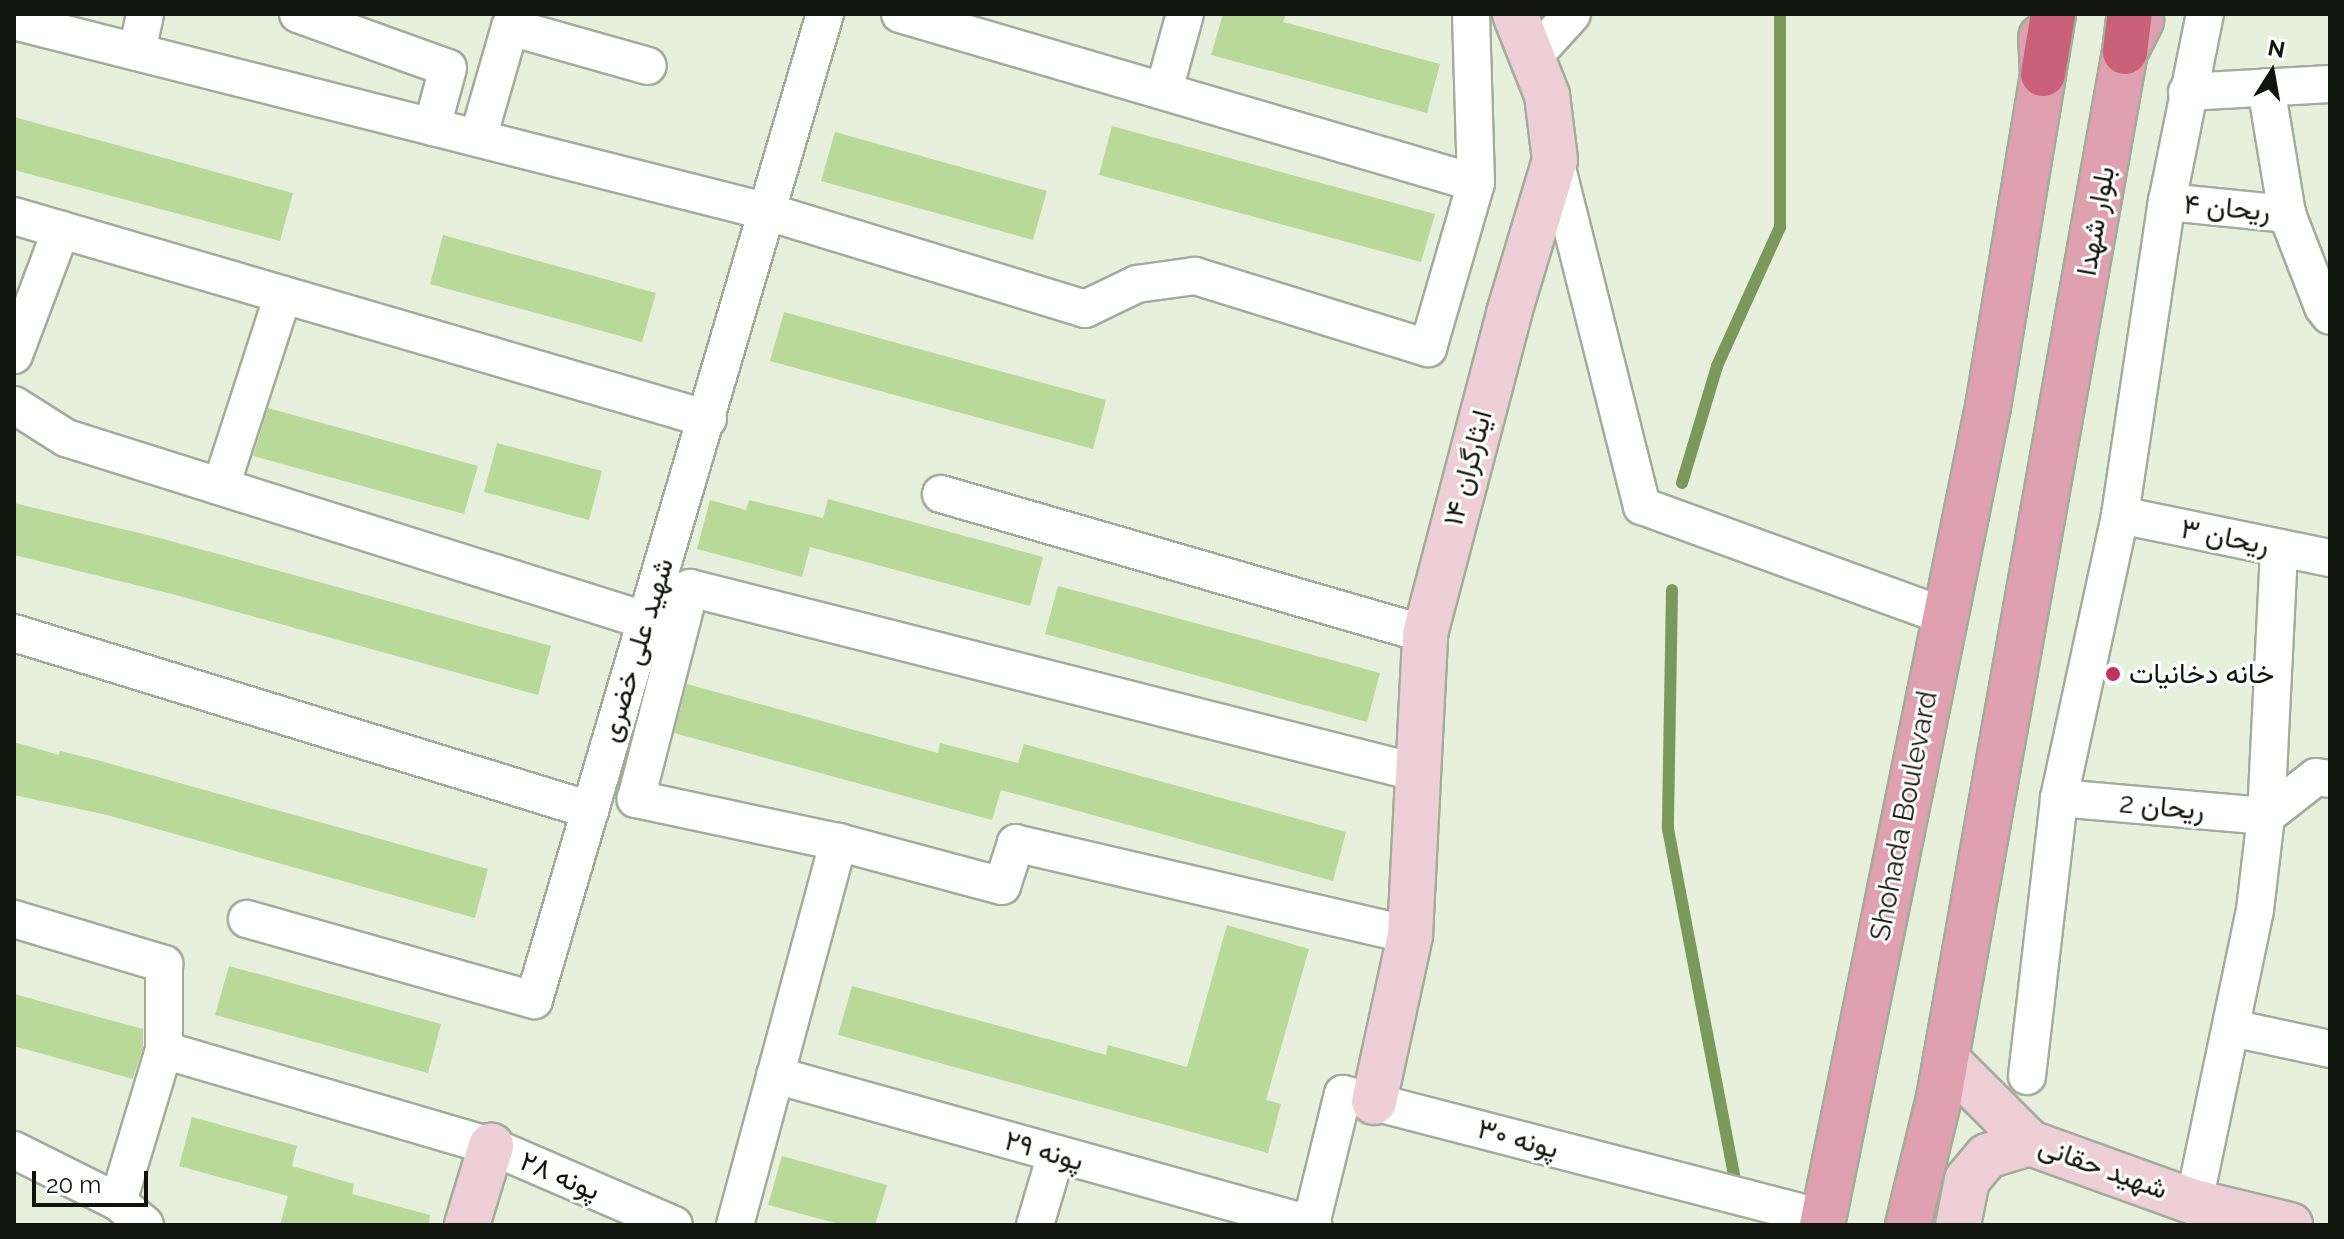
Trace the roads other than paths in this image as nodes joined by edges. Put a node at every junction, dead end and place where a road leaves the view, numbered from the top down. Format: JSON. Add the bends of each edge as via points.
{"nodes":[{"id":1,"x":145,"y":14,"type":"edge"},
{"id":2,"x":298,"y":14,"type":"edge"},
{"id":3,"x":825,"y":14,"type":"edge"},
{"id":4,"x":900,"y":14,"type":"edge"},
{"id":5,"x":1185,"y":14,"type":"edge"},
{"id":6,"x":1471,"y":14,"type":"edge"},
{"id":7,"x":1515,"y":14,"type":"edge"},
{"id":8,"x":1572,"y":14,"type":"edge"},
{"id":9,"x":2040,"y":14,"type":"edge"},
{"id":10,"x":2053,"y":14,"type":"edge"},
{"id":11,"x":2205,"y":14,"type":"edge"},
{"id":12,"x":14,"y":21,"type":"edge"},
{"id":13,"x":2133,"y":27,"type":"edge"},
{"id":14,"x":137,"y":52,"type":"junction"},
{"id":15,"x":1532,"y":58,"type":"junction"},
{"id":16,"x":648,"y":66,"type":"dead end"},
{"id":17,"x":2043,"y":74,"type":"junction"},
{"id":18,"x":2330,"y":84,"type":"edge"},
{"id":19,"x":2266,"y":87,"type":"junction"},
{"id":20,"x":1164,"y":90,"type":"junction"},
{"id":21,"x":2187,"y":92,"type":"junction"},
{"id":22,"x":432,"y":127,"type":"junction"},
{"id":23,"x":478,"y":138,"type":"junction"},
{"id":24,"x":1555,"y":160,"type":"junction"},
{"id":25,"x":1476,"y":183,"type":"junction"},
{"id":26,"x":2167,"y":202,"type":"junction"},
{"id":27,"x":765,"y":211,"type":"junction"},
{"id":28,"x":2287,"y":214,"type":"junction"},
{"id":29,"x":14,"y":216,"type":"edge"},
{"id":30,"x":61,"y":230,"type":"junction"},
{"id":31,"x":283,"y":295,"type":"junction"},
{"id":32,"x":2330,"y":316,"type":"edge"},
{"id":33,"x":14,"y":355,"type":"edge"},
{"id":34,"x":14,"y":405,"type":"edge"},
{"id":35,"x":708,"y":419,"type":"junction"},
{"id":36,"x":221,"y":486,"type":"junction"},
{"id":37,"x":941,"y":494,"type":"dead end"},
{"id":38,"x":2120,"y":515,"type":"junction"},
{"id":39,"x":2279,"y":548,"type":"junction"},
{"id":40,"x":2330,"y":558,"type":"edge"},
{"id":41,"x":1944,"y":616,"type":"junction"},
{"id":42,"x":644,"y":620,"type":"junction"},
{"id":43,"x":14,"y":633,"type":"edge"},
{"id":44,"x":1425,"y":634,"type":"junction"},
{"id":45,"x":1419,"y":773,"type":"junction"},
{"id":46,"x":2330,"y":779,"type":"edge"},
{"id":47,"x":2059,"y":798,"type":"junction"},
{"id":48,"x":590,"y":810,"type":"junction"},
{"id":49,"x":2266,"y":816,"type":"junction"},
{"id":50,"x":838,"y":842,"type":"junction"},
{"id":51,"x":14,"y":919,"type":"edge"},
{"id":52,"x":247,"y":919,"type":"dead end"},
{"id":53,"x":1410,"y":935,"type":"junction"},
{"id":54,"x":2232,"y":1028,"type":"junction"},
{"id":55,"x":2330,"y":1049,"type":"edge"},
{"id":56,"x":164,"y":1050,"type":"junction"},
{"id":57,"x":1946,"y":1059,"type":"junction"},
{"id":58,"x":775,"y":1075,"type":"junction"},
{"id":59,"x":2027,"y":1076,"type":"dead end"},
{"id":60,"x":1374,"y":1102,"type":"junction"},
{"id":61,"x":2030,"y":1143,"type":"junction"},
{"id":62,"x":491,"y":1146,"type":"junction"},
{"id":63,"x":14,"y":1150,"type":"edge"},
{"id":64,"x":1056,"y":1154,"type":"junction"},
{"id":65,"x":2194,"y":1202,"type":"junction"},
{"id":66,"x":131,"y":1213,"type":"edge"},
{"id":67,"x":1822,"y":1222,"type":"edge"},
{"id":68,"x":467,"y":1225,"type":"edge"},
{"id":69,"x":674,"y":1225,"type":"edge"},
{"id":70,"x":735,"y":1225,"type":"edge"},
{"id":71,"x":1035,"y":1225,"type":"edge"},
{"id":72,"x":1312,"y":1225,"type":"edge"},
{"id":73,"x":1908,"y":1225,"type":"edge"},
{"id":74,"x":1958,"y":1225,"type":"edge"},
{"id":75,"x":2290,"y":1225,"type":"edge"}],
"edges":[{"from":1,"to":14,"type":"street"},
{"from":2,"to":22,"type":"street","via":[[448,68]]},
{"from":3,"to":27,"type":"street","name":"شهید علی خضری"},
{"from":4,"to":20,"type":"street"},
{"from":5,"to":20,"type":"street"},
{"from":6,"to":25,"type":"street"},
{"from":7,"to":15,"type":"street","name":"ایثارگران ۱۴"},
{"from":8,"to":15,"type":"street"},
{"from":9,"to":17,"type":"main road"},
{"from":10,"to":17,"type":"highway"},
{"from":11,"to":21,"type":"street"},
{"from":12,"to":14,"type":"street"},
{"from":13,"to":57,"type":"main road","name":"بلوار شهدا"},
{"from":14,"to":22,"type":"street"},
{"from":15,"to":24,"type":"street","name":"ایثارگران ۱۴","via":[[1547,95]]},
{"from":16,"to":23,"type":"street","via":[[510,27]]},
{"from":17,"to":41,"type":"main road","via":[[1988,407]]},
{"from":18,"to":19,"type":"street"},
{"from":19,"to":21,"type":"street"},
{"from":19,"to":28,"type":"street"},
{"from":20,"to":25,"type":"street"},
{"from":21,"to":26,"type":"street"},
{"from":22,"to":23,"type":"street"},
{"from":23,"to":27,"type":"street"},
{"from":24,"to":41,"type":"street","via":[[1642,506]]},
{"from":24,"to":44,"type":"street","name":"ایثارگران ۱۴"},
{"from":25,"to":27,"type":"street","via":[[1428,348],[1195,276],[1137,284],[1085,309]]},
{"from":26,"to":28,"type":"street","name":"ریحان ۴"},
{"from":26,"to":38,"type":"street"},
{"from":27,"to":35,"type":"street","name":"شهید علی خضری"},
{"from":28,"to":32,"type":"street"},
{"from":29,"to":30,"type":"street"},
{"from":30,"to":31,"type":"street"},
{"from":30,"to":33,"type":"street"},
{"from":31,"to":35,"type":"street"},
{"from":31,"to":36,"type":"street"},
{"from":34,"to":36,"type":"street","via":[[66,438]]},
{"from":35,"to":42,"type":"street","name":"شهید علی خضری"},
{"from":36,"to":42,"type":"street"},
{"from":37,"to":44,"type":"street"},
{"from":38,"to":39,"type":"street","name":"ریحان ۳"},
{"from":38,"to":47,"type":"street"},
{"from":39,"to":40,"type":"street","name":"ریحان ۳"},
{"from":39,"to":49,"type":"street"},
{"from":41,"to":67,"type":"main road","name":"Shohada Boulevard"},
{"from":42,"to":48,"type":"street","name":"شهید علی خضری"},
{"from":43,"to":48,"type":"street"},
{"from":44,"to":45,"type":"street","name":"ایثارگران ۱۴"},
{"from":45,"to":50,"type":"street","via":[[690,588],[636,799]]},
{"from":45,"to":53,"type":"street","name":"ایثارگران ۱۴"},
{"from":46,"to":49,"type":"street","via":[[2316,777]]},
{"from":47,"to":49,"type":"street","name":"ریحان 2"},
{"from":47,"to":59,"type":"street"},
{"from":48,"to":52,"type":"street","name":"شهید علی خضری","via":[[534,1000]]},
{"from":49,"to":54,"type":"street","via":[[2253,930]]},
{"from":50,"to":53,"type":"street","via":[[1002,886],[1016,843]]},
{"from":50,"to":58,"type":"street"},
{"from":51,"to":56,"type":"street","via":[[164,964]]},
{"from":53,"to":60,"type":"street","name":"ایثارگران ۱۴"},
{"from":54,"to":55,"type":"street"},
{"from":54,"to":65,"type":"street"},
{"from":56,"to":62,"type":"street","name":"پونه ۲۸"},
{"from":56,"to":66,"type":"street"},
{"from":57,"to":61,"type":"street","name":"شهید حقانی"},
{"from":57,"to":73,"type":"main road"},
{"from":58,"to":64,"type":"street","name":"پونه ۲۹"},
{"from":58,"to":70,"type":"street"},
{"from":60,"to":67,"type":"street","name":"پونه ۳۰"},
{"from":60,"to":72,"type":"street","name":"پونه ۳۰","via":[[1343,1094]]},
{"from":61,"to":65,"type":"street","name":"شهید حقانی"},
{"from":61,"to":74,"type":"street","via":[[1987,1156],[1967,1180]]},
{"from":62,"to":68,"type":"street"},
{"from":62,"to":69,"type":"street","name":"پونه ۲۸"},
{"from":63,"to":66,"type":"street"},
{"from":64,"to":71,"type":"street"},
{"from":64,"to":72,"type":"street","name":"پونه ۲۹"},
{"from":65,"to":75,"type":"street","name":"شهید حقانی"}]}
